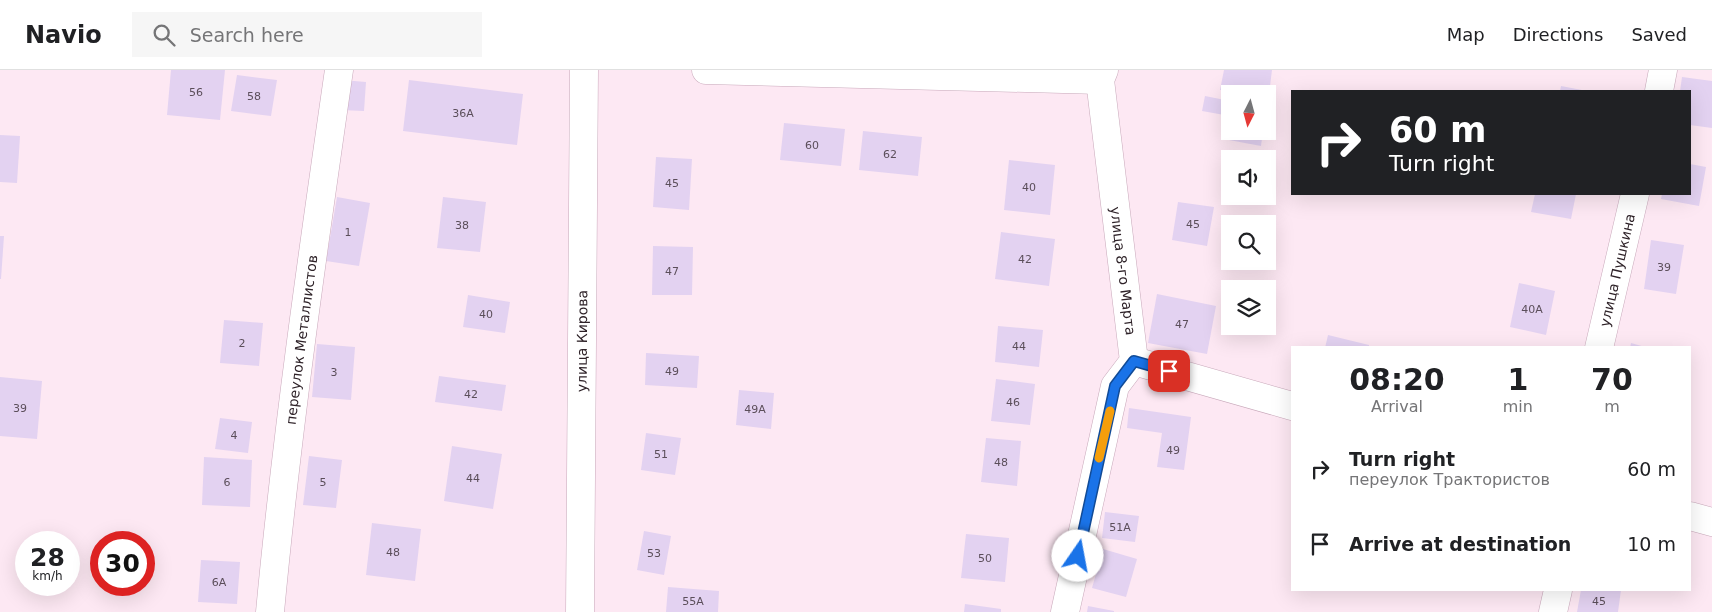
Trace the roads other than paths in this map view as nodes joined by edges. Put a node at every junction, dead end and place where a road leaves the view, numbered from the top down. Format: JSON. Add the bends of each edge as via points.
{"nodes":[{"id":1,"x":338,"y":70,"type":"edge"},
{"id":2,"x":584,"y":70,"type":"edge"},
{"id":3,"x":706,"y":70,"type":"edge"},
{"id":4,"x":1663,"y":70,"type":"edge"},
{"id":5,"x":1102,"y":75,"type":"edge"},
{"id":6,"x":1658,"y":90,"type":"edge"},
{"id":7,"x":1635,"y":195,"type":"edge"},
{"id":8,"x":1599,"y":346,"type":"edge"},
{"id":9,"x":1134,"y":361,"type":"junction"},
{"id":10,"x":1291,"y":406,"type":"edge"},
{"id":11,"x":1691,"y":516,"type":"edge"},
{"id":12,"x":1712,"y":522,"type":"edge"},
{"id":13,"x":1558,"y":591,"type":"edge"},
{"id":14,"x":270,"y":612,"type":"edge"},
{"id":15,"x":580,"y":612,"type":"edge"},
{"id":16,"x":1065,"y":612,"type":"edge"},
{"id":17,"x":1553,"y":612,"type":"edge"}],
"edges":[{"from":1,"to":14,"type":"street","name":"переулок Металлистов"},
{"from":2,"to":15,"type":"street","name":"улица Кирова"},
{"from":3,"to":5,"type":"street"},
{"from":4,"to":6,"type":"street"},
{"from":5,"to":9,"type":"street","name":"улица 8-го Марта"},
{"from":7,"to":8,"type":"street","name":"улица Пушкина"},
{"from":9,"to":10,"type":"street"},
{"from":9,"to":16,"type":"street","via":[[1115,386]]},
{"from":11,"to":12,"type":"street"},
{"from":13,"to":17,"type":"street"}]}
